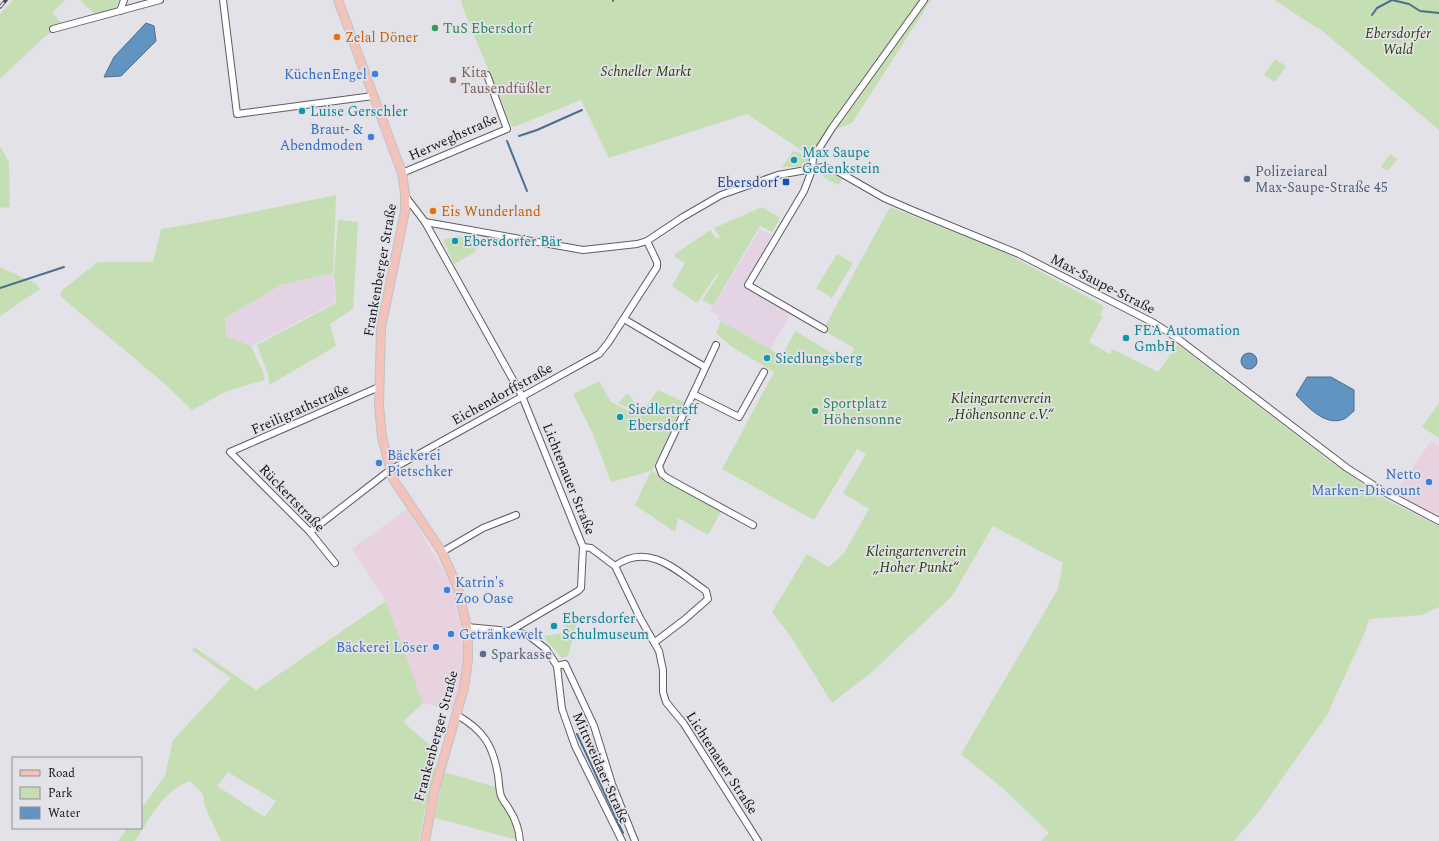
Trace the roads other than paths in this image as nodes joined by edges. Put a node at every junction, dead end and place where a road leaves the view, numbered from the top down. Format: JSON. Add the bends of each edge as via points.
{"nodes":[{"id":1,"x":124,"y":0,"type":"edge"},
{"id":2,"x":160,"y":0,"type":"edge"},
{"id":3,"x":223,"y":0,"type":"edge"},
{"id":4,"x":338,"y":0,"type":"edge"},
{"id":5,"x":924,"y":0,"type":"edge"},
{"id":6,"x":120,"y":11,"type":"junction"},
{"id":7,"x":53,"y":29,"type":"dead end"},
{"id":8,"x":487,"y":74,"type":"dead end"},
{"id":9,"x":373,"y":96,"type":"junction"},
{"id":10,"x":812,"y":170,"type":"junction"},
{"id":11,"x":402,"y":173,"type":"junction"},
{"id":12,"x":406,"y":197,"type":"junction"},
{"id":13,"x":425,"y":222,"type":"junction"},
{"id":14,"x":647,"y":241,"type":"junction"},
{"id":15,"x":624,"y":319,"type":"junction"},
{"id":16,"x":824,"y":329,"type":"dead end"},
{"id":17,"x":716,"y":345,"type":"dead end"},
{"id":18,"x":705,"y":366,"type":"junction"},
{"id":19,"x":764,"y":372,"type":"dead end"},
{"id":20,"x":379,"y":387,"type":"junction"},
{"id":21,"x":693,"y":394,"type":"junction"},
{"id":22,"x":522,"y":396,"type":"junction"},
{"id":23,"x":230,"y":452,"type":"joint"},
{"id":24,"x":390,"y":470,"type":"junction"},
{"id":25,"x":516,"y":515,"type":"dead end"},
{"id":26,"x":1439,"y":521,"type":"edge"},
{"id":27,"x":753,"y":525,"type":"dead end"},
{"id":28,"x":310,"y":532,"type":"junction"},
{"id":29,"x":583,"y":547,"type":"junction"},
{"id":30,"x":442,"y":552,"type":"junction"},
{"id":31,"x":335,"y":563,"type":"dead end"},
{"id":32,"x":615,"y":566,"type":"junction"},
{"id":33,"x":467,"y":627,"type":"junction"},
{"id":34,"x":510,"y":631,"type":"junction"},
{"id":35,"x":655,"y":642,"type":"junction"},
{"id":36,"x":557,"y":666,"type":"junction"},
{"id":37,"x":457,"y":715,"type":"junction"},
{"id":38,"x":424,"y":841,"type":"edge"},
{"id":39,"x":520,"y":841,"type":"edge"},
{"id":40,"x":622,"y":841,"type":"edge"},
{"id":41,"x":635,"y":841,"type":"edge"},
{"id":42,"x":758,"y":841,"type":"edge"}],
"edges":[{"from":1,"to":6,"type":"street"},
{"from":2,"to":6,"type":"street"},
{"from":3,"to":9,"type":"street","via":[[237,114]]},
{"from":4,"to":9,"type":"main road","name":"Frankenberger Straße"},
{"from":5,"to":10,"type":"street","via":[[832,128],[813,158]]},
{"from":6,"to":7,"type":"street"},
{"from":8,"to":11,"type":"street","name":"Herweghstraße","via":[[508,129]]},
{"from":9,"to":11,"type":"main road","name":"Frankenberger Straße"},
{"from":10,"to":14,"type":"street","name":"Max-Saupe-Straße","via":[[778,175],[721,195]]},
{"from":10,"to":16,"type":"street","via":[[804,191],[748,285]]},
{"from":10,"to":26,"type":"street","name":"Max-Saupe-Straße","via":[[823,168],[838,171],[884,198],[1019,254],[1154,323],[1346,468]]},
{"from":11,"to":12,"type":"main road","name":"Frankenberger Straße"},
{"from":12,"to":13,"type":"street","name":"Lichtenauer Straße"},
{"from":12,"to":20,"type":"main road","name":"Frankenberger Straße","via":[[382,317]]},
{"from":13,"to":14,"type":"street","name":"Max-Saupe-Straße","via":[[583,250]]},
{"from":13,"to":22,"type":"street","name":"Lichtenauer Straße"},
{"from":14,"to":15,"type":"street","name":"Eichendorffstraße","via":[[657,267]]},
{"from":15,"to":18,"type":"street"},
{"from":15,"to":22,"type":"street","name":"Eichendorffstraße","via":[[599,354]]},
{"from":17,"to":18,"type":"street"},
{"from":18,"to":21,"type":"street"},
{"from":19,"to":21,"type":"street","via":[[739,417]]},
{"from":20,"to":23,"type":"street","name":"Freiligrathstraße"},
{"from":20,"to":24,"type":"main road","name":"Frankenberger Straße","via":[[382,437]]},
{"from":21,"to":27,"type":"street","via":[[659,466],[662,474]]},
{"from":22,"to":24,"type":"street","name":"Eichendorffstraße"},
{"from":22,"to":29,"type":"street","name":"Lichtenauer Straße"},
{"from":23,"to":28,"type":"street","name":"Rückertstraße"},
{"from":24,"to":28,"type":"street","name":"Eichendorffstraße"},
{"from":24,"to":30,"type":"main road","name":"Frankenberger Straße","via":[[400,492]]},
{"from":25,"to":30,"type":"street","via":[[483,528]]},
{"from":28,"to":31,"type":"street","name":"Rückertstraße"},
{"from":29,"to":32,"type":"street","name":"Lichtenauer Straße","via":[[591,548]]},
{"from":29,"to":34,"type":"street","via":[[580,588],[575,595]]},
{"from":30,"to":33,"type":"main road","name":"Frankenberger Straße","via":[[458,588]]},
{"from":32,"to":35,"type":"street","name":"Lichtenauer Straße","via":[[640,618]]},
{"from":32,"to":35,"type":"street","via":[[638,557],[658,559],[706,591],[708,598]]},
{"from":33,"to":34,"type":"street","name":"Mittweidaer Straße"},
{"from":33,"to":37,"type":"main road","name":"Frankenberger Straße","via":[[468,660]]},
{"from":34,"to":36,"type":"street","name":"Mittweidaer Straße","via":[[528,635],[542,644]]},
{"from":35,"to":42,"type":"street","name":"Lichtenauer Straße","via":[[663,670],[663,692],[666,702],[684,724]]},
{"from":36,"to":40,"type":"street","name":"Mittweidaer Straße","via":[[562,710],[575,746]]},
{"from":36,"to":41,"type":"street","via":[[565,664],[594,726],[612,784]]},
{"from":37,"to":38,"type":"main road","name":"Frankenberger Straße","via":[[435,788]]},
{"from":37,"to":39,"type":"street","via":[[485,737],[496,763],[501,797],[511,812]]}]}
